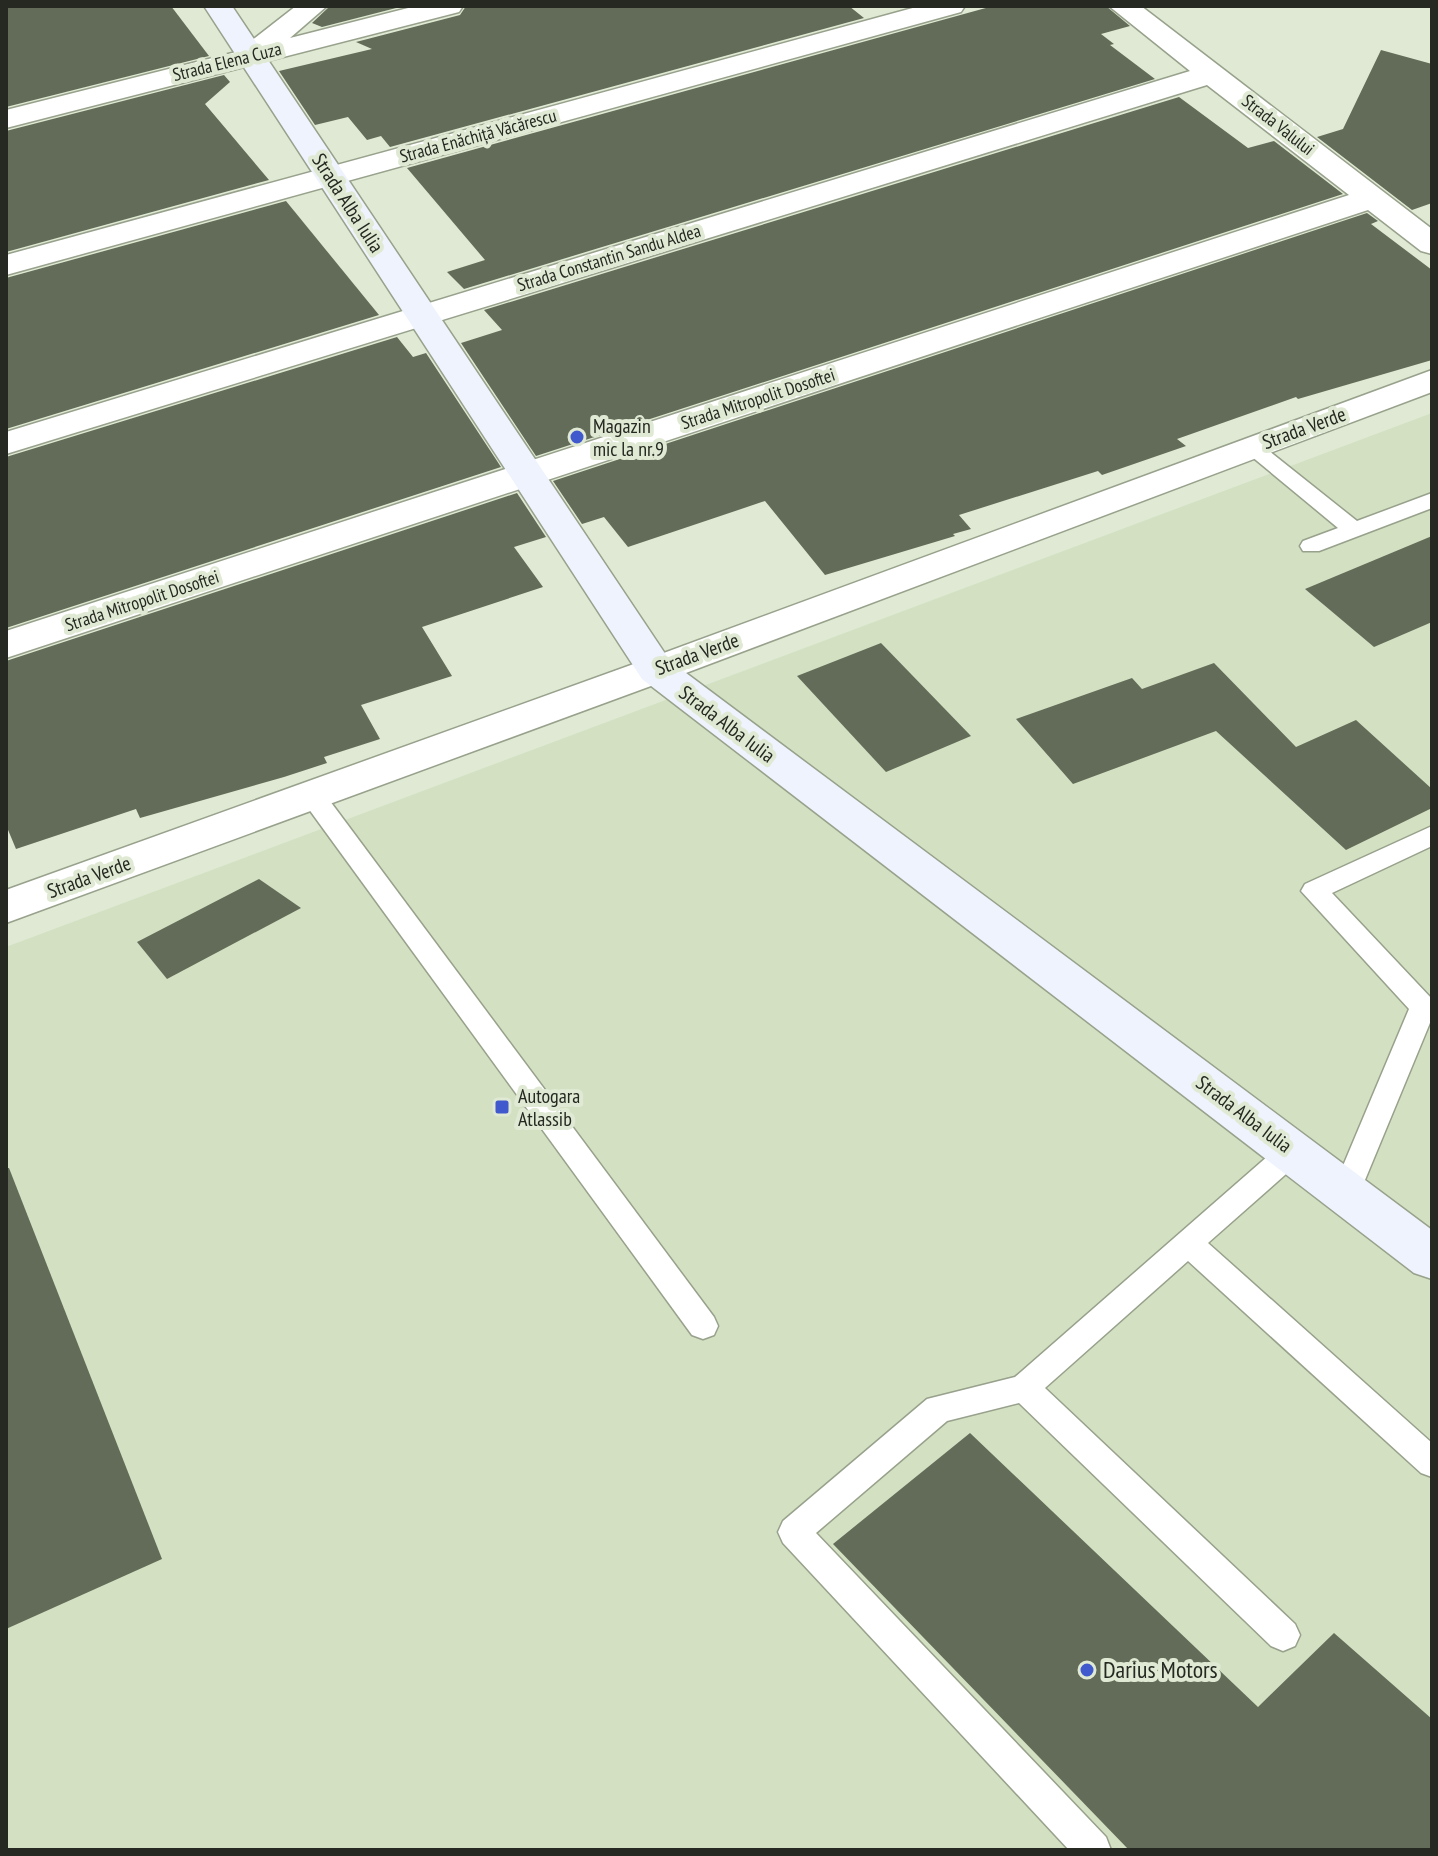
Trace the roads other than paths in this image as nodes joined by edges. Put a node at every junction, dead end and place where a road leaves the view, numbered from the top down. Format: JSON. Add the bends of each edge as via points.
{"nodes":[{"id":1,"x":218,"y":6,"type":"edge"},
{"id":2,"x":313,"y":6,"type":"edge"},
{"id":3,"x":449,"y":6,"type":"edge"},
{"id":4,"x":951,"y":6,"type":"edge"},
{"id":5,"x":1123,"y":6,"type":"edge"},
{"id":6,"x":250,"y":56,"type":"junction"},
{"id":7,"x":1211,"y":74,"type":"junction"},
{"id":8,"x":6,"y":119,"type":"edge"},
{"id":9,"x":330,"y":176,"type":"junction"},
{"id":10,"x":1373,"y":198,"type":"junction"},
{"id":11,"x":1432,"y":244,"type":"edge"},
{"id":12,"x":6,"y":265,"type":"edge"},
{"id":13,"x":422,"y":316,"type":"junction"},
{"id":14,"x":1432,"y":380,"type":"edge"},
{"id":15,"x":6,"y":443,"type":"edge"},
{"id":16,"x":1252,"y":447,"type":"junction"},
{"id":17,"x":527,"y":475,"type":"junction"},
{"id":18,"x":1432,"y":500,"type":"edge"},
{"id":19,"x":1354,"y":530,"type":"junction"},
{"id":20,"x":1311,"y":546,"type":"dead end"},
{"id":21,"x":6,"y":645,"type":"edge"},
{"id":22,"x":656,"y":670,"type":"junction"},
{"id":23,"x":312,"y":795,"type":"junction"},
{"id":24,"x":1432,"y":835,"type":"edge"},
{"id":25,"x":6,"y":907,"type":"edge"},
{"id":26,"x":1293,"y":1151,"type":"junction"},
{"id":27,"x":1346,"y":1192,"type":"junction"},
{"id":28,"x":1188,"y":1243,"type":"junction"},
{"id":29,"x":1432,"y":1258,"type":"edge"},
{"id":30,"x":703,"y":1326,"type":"dead end"},
{"id":31,"x":1024,"y":1388,"type":"junction"},
{"id":32,"x":1432,"y":1463,"type":"edge"},
{"id":33,"x":1283,"y":1635,"type":"dead end"},
{"id":34,"x":1093,"y":1850,"type":"edge"}],
"edges":[{"from":1,"to":6,"type":"street","name":"Strada Alba Iulia"},
{"from":2,"to":6,"type":"street"},
{"from":3,"to":6,"type":"street","name":"Strada Elena Cuza"},
{"from":4,"to":9,"type":"street","name":"Strada Enăchiță Văcărescu"},
{"from":5,"to":7,"type":"street","name":"Strada Valului"},
{"from":6,"to":8,"type":"street","name":"Strada Elena Cuza"},
{"from":6,"to":9,"type":"street","name":"Strada Alba Iulia"},
{"from":7,"to":10,"type":"street","name":"Strada Valului"},
{"from":7,"to":13,"type":"street","name":"Strada Constantin Sandu Aldea"},
{"from":9,"to":12,"type":"street","name":"Strada Enăchiță Văcărescu"},
{"from":9,"to":13,"type":"street","name":"Strada Alba Iulia"},
{"from":10,"to":11,"type":"street","name":"Strada Valului"},
{"from":10,"to":17,"type":"street","name":"Strada Mitropolit Dosoftei"},
{"from":13,"to":15,"type":"street","name":"Strada Constantin Sandu Aldea"},
{"from":13,"to":17,"type":"street","name":"Strada Alba Iulia"},
{"from":14,"to":16,"type":"street","name":"Strada Verde"},
{"from":16,"to":19,"type":"lane"},
{"from":16,"to":22,"type":"street","name":"Strada Verde"},
{"from":17,"to":21,"type":"street","name":"Strada Mitropolit Dosoftei"},
{"from":17,"to":22,"type":"street","name":"Strada Alba Iulia"},
{"from":18,"to":19,"type":"lane"},
{"from":19,"to":20,"type":"lane"},
{"from":22,"to":23,"type":"street","name":"Strada Verde"},
{"from":22,"to":26,"type":"street","name":"Strada Alba Iulia"},
{"from":23,"to":25,"type":"street","name":"Strada Verde"},
{"from":23,"to":30,"type":"lane"},
{"from":24,"to":27,"type":"lane","via":[[1314,891],[1423,1007]]},
{"from":26,"to":27,"type":"street","name":"Strada Alba Iulia"},
{"from":26,"to":28,"type":"lane"},
{"from":27,"to":29,"type":"street","name":"Strada Alba Iulia"},
{"from":28,"to":31,"type":"lane"},
{"from":28,"to":32,"type":"lane"},
{"from":31,"to":33,"type":"lane"},
{"from":31,"to":34,"type":"lane","via":[[938,1409],[794,1532]]}]}
